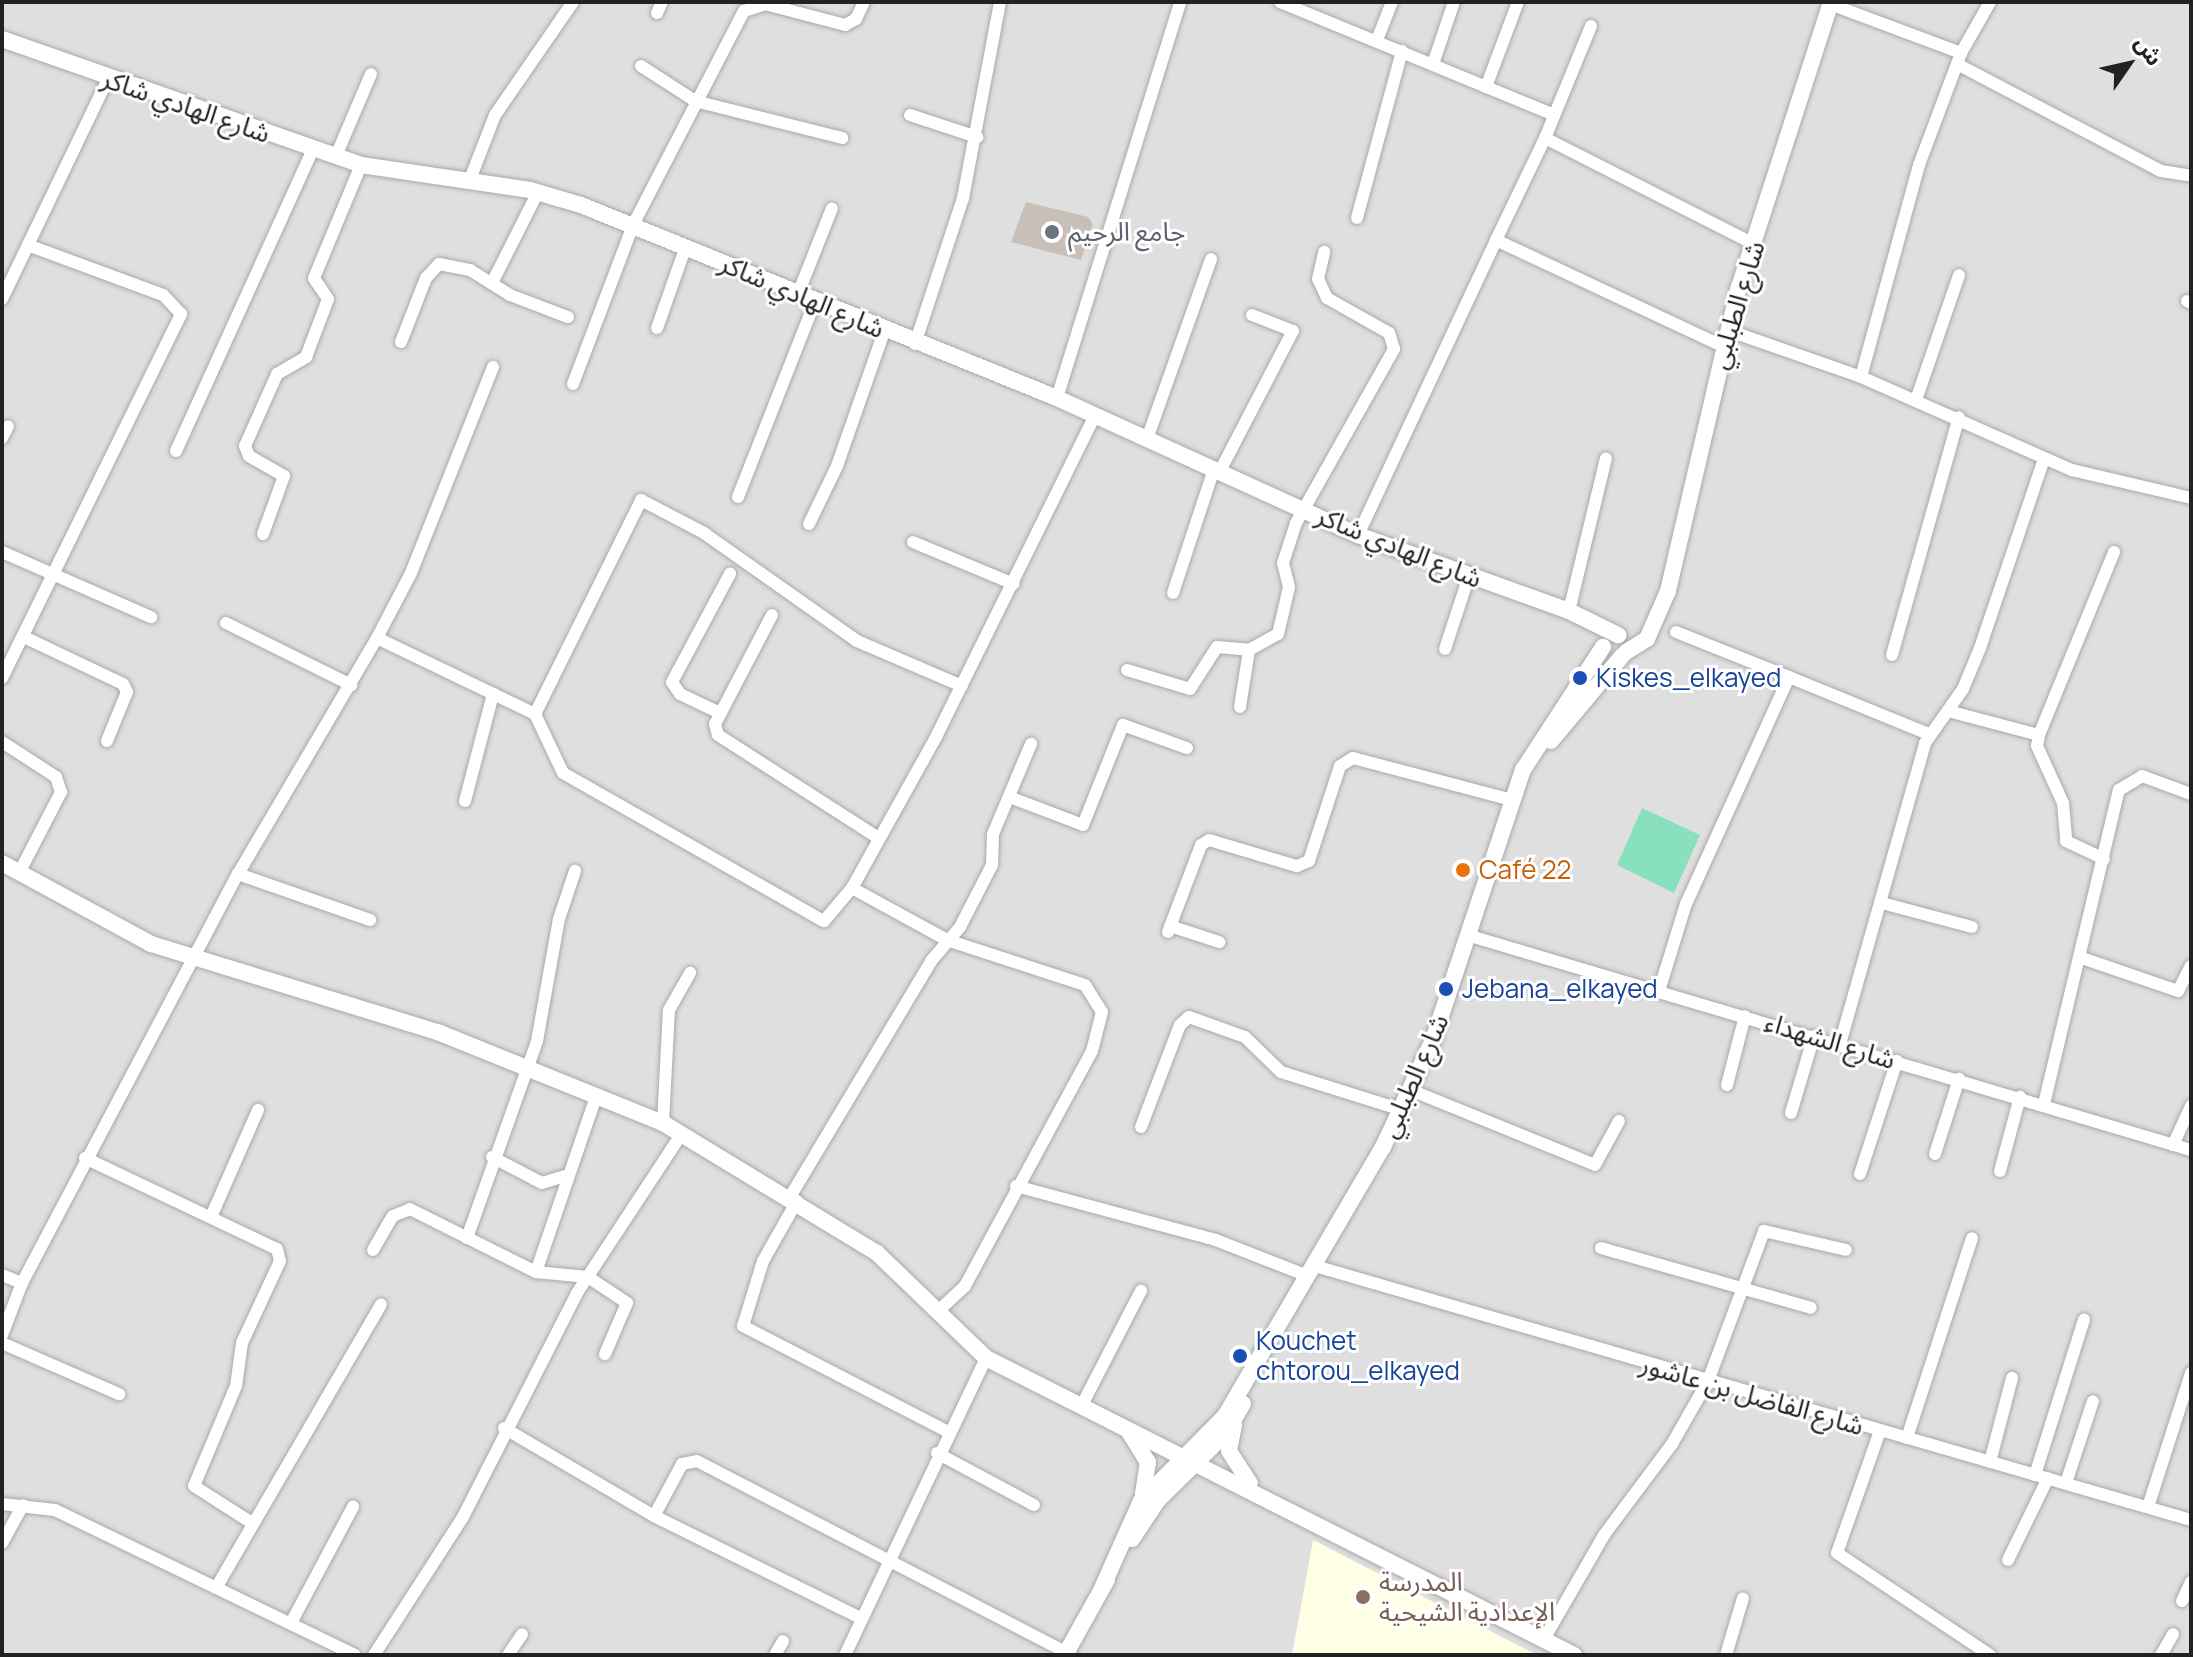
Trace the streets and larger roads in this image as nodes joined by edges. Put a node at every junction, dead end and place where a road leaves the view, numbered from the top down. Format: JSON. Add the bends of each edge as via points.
{"nodes":[{"id":1,"x":573,"y":2,"type":"edge"},
{"id":2,"x":864,"y":2,"type":"edge"},
{"id":3,"x":1000,"y":2,"type":"edge"},
{"id":4,"x":1180,"y":2,"type":"edge"},
{"id":5,"x":1280,"y":2,"type":"edge"},
{"id":6,"x":1392,"y":2,"type":"edge"},
{"id":7,"x":1454,"y":2,"type":"edge"},
{"id":8,"x":1518,"y":2,"type":"edge"},
{"id":9,"x":1990,"y":2,"type":"edge"},
{"id":10,"x":1831,"y":3,"type":"edge"},
{"id":11,"x":1301,"y":6,"type":"edge"},
{"id":12,"x":1591,"y":26,"type":"dead end"},
{"id":13,"x":2,"y":39,"type":"edge"},
{"id":14,"x":1377,"y":40,"type":"junction"},
{"id":15,"x":1402,"y":51,"type":"junction"},
{"id":16,"x":1959,"y":58,"type":"junction"},
{"id":17,"x":1433,"y":64,"type":"junction"},
{"id":18,"x":641,"y":66,"type":"dead end"},
{"id":19,"x":371,"y":74,"type":"dead end"},
{"id":20,"x":108,"y":79,"type":"junction"},
{"id":21,"x":1486,"y":87,"type":"junction"},
{"id":22,"x":695,"y":101,"type":"junction"},
{"id":23,"x":910,"y":115,"type":"dead end"},
{"id":24,"x":1554,"y":115,"type":"junction"},
{"id":25,"x":977,"y":137,"type":"junction"},
{"id":26,"x":842,"y":138,"type":"dead end"},
{"id":27,"x":1545,"y":138,"type":"junction"},
{"id":28,"x":313,"y":149,"type":"junction"},
{"id":29,"x":336,"y":156,"type":"junction"},
{"id":30,"x":361,"y":165,"type":"junction"},
{"id":31,"x":2191,"y":176,"type":"edge"},
{"id":32,"x":469,"y":182,"type":"junction"},
{"id":33,"x":538,"y":192,"type":"junction"},
{"id":34,"x":832,"y":208,"type":"dead end"},
{"id":35,"x":1357,"y":218,"type":"dead end"},
{"id":36,"x":633,"y":225,"type":"junction"},
{"id":37,"x":1496,"y":240,"type":"junction"},
{"id":38,"x":1754,"y":244,"type":"junction"},
{"id":39,"x":28,"y":245,"type":"junction"},
{"id":40,"x":686,"y":246,"type":"junction"},
{"id":41,"x":1324,"y":252,"type":"dead end"},
{"id":42,"x":1211,"y":259,"type":"dead end"},
{"id":43,"x":1959,"y":275,"type":"dead end"},
{"id":44,"x":492,"y":283,"type":"junction"},
{"id":45,"x":798,"y":294,"type":"junction"},
{"id":46,"x":2,"y":299,"type":"edge"},
{"id":47,"x":815,"y":302,"type":"junction"},
{"id":48,"x":1252,"y":315,"type":"dead end"},
{"id":49,"x":568,"y":317,"type":"dead end"},
{"id":50,"x":657,"y":328,"type":"dead end"},
{"id":51,"x":884,"y":332,"type":"junction"},
{"id":52,"x":1725,"y":338,"type":"junction"},
{"id":53,"x":401,"y":342,"type":"dead end"},
{"id":54,"x":915,"y":344,"type":"junction"},
{"id":55,"x":493,"y":367,"type":"dead end"},
{"id":56,"x":1861,"y":377,"type":"junction"},
{"id":57,"x":573,"y":384,"type":"dead end"},
{"id":58,"x":1057,"y":398,"type":"junction"},
{"id":59,"x":1916,"y":400,"type":"junction"},
{"id":60,"x":1095,"y":415,"type":"junction"},
{"id":61,"x":1959,"y":417,"type":"junction"},
{"id":62,"x":1147,"y":439,"type":"junction"},
{"id":63,"x":176,"y":451,"type":"dead end"},
{"id":64,"x":1606,"y":458,"type":"dead end"},
{"id":65,"x":2044,"y":459,"type":"junction"},
{"id":66,"x":1217,"y":470,"type":"junction"},
{"id":67,"x":738,"y":497,"type":"dead end"},
{"id":68,"x":2191,"y":498,"type":"edge"},
{"id":69,"x":1304,"y":509,"type":"junction"},
{"id":70,"x":809,"y":524,"type":"dead end"},
{"id":71,"x":263,"y":534,"type":"dead end"},
{"id":72,"x":1358,"y":535,"type":"junction"},
{"id":73,"x":913,"y":542,"type":"dead end"},
{"id":74,"x":2,"y":552,"type":"edge"},
{"id":75,"x":2114,"y":552,"type":"dead end"},
{"id":76,"x":730,"y":574,"type":"dead end"},
{"id":77,"x":57,"y":575,"type":"junction"},
{"id":78,"x":1469,"y":576,"type":"junction"},
{"id":79,"x":1014,"y":584,"type":"junction"},
{"id":80,"x":1173,"y":593,"type":"dead end"},
{"id":81,"x":1576,"y":614,"type":"junction"},
{"id":82,"x":772,"y":615,"type":"dead end"},
{"id":83,"x":151,"y":617,"type":"dead end"},
{"id":84,"x":226,"y":623,"type":"dead end"},
{"id":85,"x":1676,"y":632,"type":"dead end"},
{"id":86,"x":24,"y":637,"type":"junction"},
{"id":87,"x":377,"y":638,"type":"junction"},
{"id":88,"x":1616,"y":645,"type":"junction"},
{"id":89,"x":1445,"y":649,"type":"dead end"},
{"id":90,"x":1249,"y":650,"type":"junction"},
{"id":91,"x":1892,"y":655,"type":"dead end"},
{"id":92,"x":1127,"y":670,"type":"dead end"},
{"id":93,"x":1789,"y":677,"type":"junction"},
{"id":94,"x":2,"y":678,"type":"edge"},
{"id":95,"x":351,"y":685,"type":"junction"},
{"id":96,"x":962,"y":686,"type":"junction"},
{"id":97,"x":493,"y":694,"type":"junction"},
{"id":98,"x":1240,"y":707,"type":"dead end"},
{"id":99,"x":1948,"y":711,"type":"junction"},
{"id":100,"x":720,"y":713,"type":"junction"},
{"id":101,"x":535,"y":714,"type":"junction"},
{"id":102,"x":1929,"y":734,"type":"junction"},
{"id":103,"x":2039,"y":735,"type":"junction"},
{"id":104,"x":107,"y":741,"type":"dead end"},
{"id":105,"x":2,"y":742,"type":"edge"},
{"id":106,"x":1031,"y":744,"type":"dead end"},
{"id":107,"x":1187,"y":748,"type":"dead end"},
{"id":108,"x":2191,"y":794,"type":"edge"},
{"id":109,"x":1514,"y":796,"type":"junction"},
{"id":110,"x":1012,"y":798,"type":"junction"},
{"id":111,"x":465,"y":801,"type":"dead end"},
{"id":112,"x":877,"y":837,"type":"junction"},
{"id":113,"x":2104,"y":859,"type":"junction"},
{"id":114,"x":2,"y":863,"type":"edge"},
{"id":115,"x":575,"y":871,"type":"dead end"},
{"id":116,"x":19,"y":873,"type":"junction"},
{"id":117,"x":238,"y":874,"type":"junction"},
{"id":118,"x":852,"y":888,"type":"junction"},
{"id":119,"x":1882,"y":903,"type":"junction"},
{"id":120,"x":370,"y":920,"type":"dead end"},
{"id":121,"x":1972,"y":927,"type":"dead end"},
{"id":122,"x":1467,"y":935,"type":"junction"},
{"id":123,"x":947,"y":940,"type":"junction"},
{"id":124,"x":1219,"y":942,"type":"dead end"},
{"id":125,"x":193,"y":957,"type":"junction"},
{"id":126,"x":2079,"y":957,"type":"junction"},
{"id":127,"x":2191,"y":966,"type":"edge"},
{"id":128,"x":690,"y":973,"type":"dead end"},
{"id":129,"x":1659,"y":991,"type":"junction"},
{"id":130,"x":1745,"y":1016,"type":"junction"},
{"id":131,"x":1814,"y":1036,"type":"junction"},
{"id":132,"x":1840,"y":1044,"type":"junction"},
{"id":133,"x":1897,"y":1061,"type":"junction"},
{"id":134,"x":528,"y":1065,"type":"junction"},
{"id":135,"x":1959,"y":1079,"type":"junction"},
{"id":136,"x":1727,"y":1085,"type":"dead end"},
{"id":137,"x":1413,"y":1091,"type":"junction"},
{"id":138,"x":597,"y":1094,"type":"junction"},
{"id":139,"x":2020,"y":1097,"type":"junction"},
{"id":140,"x":2044,"y":1104,"type":"junction"},
{"id":141,"x":2191,"y":1106,"type":"edge"},
{"id":142,"x":258,"y":1110,"type":"dead end"},
{"id":143,"x":1402,"y":1110,"type":"junction"},
{"id":144,"x":1791,"y":1113,"type":"dead end"},
{"id":145,"x":1619,"y":1121,"type":"dead end"},
{"id":146,"x":663,"y":1123,"type":"junction"},
{"id":147,"x":1141,"y":1127,"type":"dead end"},
{"id":148,"x":682,"y":1133,"type":"junction"},
{"id":149,"x":2173,"y":1145,"type":"junction"},
{"id":150,"x":2191,"y":1150,"type":"edge"},
{"id":151,"x":1935,"y":1154,"type":"dead end"},
{"id":152,"x":492,"y":1157,"type":"junction"},
{"id":153,"x":85,"y":1158,"type":"junction"},
{"id":154,"x":2000,"y":1171,"type":"dead end"},
{"id":155,"x":1860,"y":1174,"type":"dead end"},
{"id":156,"x":565,"y":1176,"type":"junction"},
{"id":157,"x":1016,"y":1186,"type":"junction"},
{"id":158,"x":793,"y":1199,"type":"junction"},
{"id":159,"x":211,"y":1217,"type":"junction"},
{"id":160,"x":467,"y":1238,"type":"junction"},
{"id":161,"x":1972,"y":1238,"type":"dead end"},
{"id":162,"x":1601,"y":1248,"type":"dead end"},
{"id":163,"x":373,"y":1250,"type":"dead end"},
{"id":164,"x":1846,"y":1250,"type":"dead end"},
{"id":165,"x":1312,"y":1271,"type":"junction"},
{"id":166,"x":536,"y":1272,"type":"junction"},
{"id":167,"x":2,"y":1275,"type":"edge"},
{"id":168,"x":588,"y":1277,"type":"junction"},
{"id":169,"x":22,"y":1283,"type":"junction"},
{"id":170,"x":1744,"y":1286,"type":"junction"},
{"id":171,"x":1141,"y":1291,"type":"dead end"},
{"id":172,"x":1294,"y":1299,"type":"junction"},
{"id":173,"x":381,"y":1304,"type":"dead end"},
{"id":174,"x":1811,"y":1308,"type":"dead end"},
{"id":175,"x":940,"y":1309,"type":"junction"},
{"id":176,"x":2084,"y":1320,"type":"dead end"},
{"id":177,"x":2,"y":1335,"type":"edge"},
{"id":178,"x":2,"y":1343,"type":"edge"},
{"id":179,"x":605,"y":1354,"type":"dead end"},
{"id":180,"x":986,"y":1358,"type":"junction"},
{"id":181,"x":2191,"y":1373,"type":"edge"},
{"id":182,"x":2012,"y":1378,"type":"dead end"},
{"id":183,"x":1708,"y":1381,"type":"junction"},
{"id":184,"x":119,"y":1394,"type":"dead end"},
{"id":185,"x":2093,"y":1401,"type":"dead end"},
{"id":186,"x":1081,"y":1407,"type":"junction"},
{"id":187,"x":1237,"y":1417,"type":"junction"},
{"id":188,"x":1121,"y":1427,"type":"junction"},
{"id":189,"x":504,"y":1428,"type":"junction"},
{"id":190,"x":946,"y":1431,"type":"junction"},
{"id":191,"x":1880,"y":1431,"type":"junction"},
{"id":192,"x":1907,"y":1438,"type":"junction"},
{"id":193,"x":937,"y":1453,"type":"junction"},
{"id":194,"x":1191,"y":1459,"type":"junction"},
{"id":195,"x":1990,"y":1462,"type":"junction"},
{"id":196,"x":2042,"y":1477,"type":"junction"},
{"id":197,"x":2066,"y":1483,"type":"junction"},
{"id":198,"x":1260,"y":1491,"type":"junction"},
{"id":199,"x":1141,"y":1501,"type":"junction"},
{"id":200,"x":2,"y":1504,"type":"edge"},
{"id":201,"x":23,"y":1505,"type":"junction"},
{"id":202,"x":1034,"y":1505,"type":"dead end"},
{"id":203,"x":353,"y":1507,"type":"dead end"},
{"id":204,"x":2148,"y":1507,"type":"junction"},
{"id":205,"x":654,"y":1516,"type":"junction"},
{"id":206,"x":2191,"y":1520,"type":"edge"},
{"id":207,"x":252,"y":1523,"type":"junction"},
{"id":208,"x":2,"y":1543,"type":"edge"},
{"id":209,"x":889,"y":1557,"type":"junction"},
{"id":210,"x":2008,"y":1560,"type":"dead end"},
{"id":211,"x":2191,"y":1582,"type":"edge"},
{"id":212,"x":216,"y":1588,"type":"junction"},
{"id":213,"x":1102,"y":1588,"type":"junction"},
{"id":214,"x":1743,"y":1598,"type":"dead end"},
{"id":215,"x":2182,"y":1601,"type":"dead end"},
{"id":216,"x":860,"y":1618,"type":"junction"},
{"id":217,"x":291,"y":1623,"type":"junction"},
{"id":218,"x":522,"y":1634,"type":"dead end"},
{"id":219,"x":2173,"y":1634,"type":"dead end"},
{"id":220,"x":783,"y":1641,"type":"dead end"},
{"id":221,"x":1552,"y":1647,"type":"edge"},
{"id":222,"x":355,"y":1655,"type":"edge"},
{"id":223,"x":374,"y":1655,"type":"edge"},
{"id":224,"x":508,"y":1655,"type":"edge"},
{"id":225,"x":775,"y":1655,"type":"edge"},
{"id":226,"x":845,"y":1655,"type":"edge"},
{"id":227,"x":1067,"y":1655,"type":"edge"},
{"id":228,"x":1574,"y":1655,"type":"edge"},
{"id":229,"x":1726,"y":1655,"type":"edge"},
{"id":230,"x":1990,"y":1655,"type":"edge"},
{"id":231,"x":2161,"y":1655,"type":"edge"}],
"edges":[{"from":1,"to":32,"type":"street","via":[[495,115]]},
{"from":2,"to":22,"type":"street","via":[[856,19],[845,25],[765,4],[748,6]]},
{"from":3,"to":25,"type":"street"},
{"from":4,"to":58,"type":"street"},
{"from":5,"to":11,"type":"street"},
{"from":6,"to":14,"type":"street"},
{"from":7,"to":17,"type":"street"},
{"from":8,"to":21,"type":"street"},
{"from":9,"to":16,"type":"street"},
{"from":10,"to":16,"type":"street"},
{"from":10,"to":38,"type":"street","name":"شارع الطبلبي"},
{"from":11,"to":14,"type":"street"},
{"from":12,"to":24,"type":"street"},
{"from":13,"to":20,"type":"street","name":"شارع الهادي شاكر"},
{"from":14,"to":15,"type":"street"},
{"from":15,"to":17,"type":"street"},
{"from":15,"to":35,"type":"street"},
{"from":16,"to":31,"type":"street","via":[[2161,171]]},
{"from":16,"to":56,"type":"street","via":[[1913,184]]},
{"from":17,"to":21,"type":"street"},
{"from":18,"to":22,"type":"street"},
{"from":19,"to":29,"type":"street"},
{"from":20,"to":28,"type":"street","name":"شارع الهادي شاكر"},
{"from":20,"to":39,"type":"street"},
{"from":21,"to":24,"type":"street"},
{"from":22,"to":26,"type":"street"},
{"from":22,"to":36,"type":"street"},
{"from":23,"to":25,"type":"street"},
{"from":24,"to":27,"type":"street"},
{"from":25,"to":54,"type":"street"},
{"from":27,"to":37,"type":"street"},
{"from":27,"to":38,"type":"street"},
{"from":28,"to":29,"type":"street","name":"شارع الهادي شاكر"},
{"from":28,"to":63,"type":"street"},
{"from":29,"to":30,"type":"street","name":"شارع الهادي شاكر"},
{"from":30,"to":32,"type":"street","name":"شارع الهادي شاكر"},
{"from":30,"to":71,"type":"street","via":[[314,278],[328,299],[306,357],[277,374],[245,446],[249,456],[284,476]]},
{"from":32,"to":33,"type":"street","name":"شارع الهادي شاكر"},
{"from":33,"to":36,"type":"street","name":"شارع الهادي شاكر"},
{"from":33,"to":44,"type":"street"},
{"from":34,"to":45,"type":"street"},
{"from":36,"to":40,"type":"street","name":"شارع الهادي شاكر"},
{"from":36,"to":57,"type":"street"},
{"from":37,"to":52,"type":"street"},
{"from":37,"to":72,"type":"street"},
{"from":38,"to":52,"type":"street","name":"شارع الطبلبي"},
{"from":39,"to":46,"type":"street"},
{"from":39,"to":77,"type":"street","via":[[174,299],[181,314]]},
{"from":40,"to":45,"type":"street","name":"شارع الهادي شاكر"},
{"from":40,"to":50,"type":"street"},
{"from":41,"to":69,"type":"street","via":[[1318,279],[1327,298],[1389,333],[1394,349]]},
{"from":42,"to":62,"type":"street"},
{"from":43,"to":59,"type":"street"},
{"from":44,"to":49,"type":"street"},
{"from":44,"to":53,"type":"street","via":[[439,264],[426,278]]},
{"from":45,"to":47,"type":"street","name":"شارع الهادي شاكر"},
{"from":47,"to":51,"type":"street","name":"شارع الهادي شاكر"},
{"from":47,"to":67,"type":"street"},
{"from":48,"to":66,"type":"street","via":[[1293,331]]},
{"from":51,"to":54,"type":"street","name":"شارع الهادي شاكر"},
{"from":51,"to":70,"type":"street","via":[[837,466]]},
{"from":52,"to":56,"type":"street"},
{"from":52,"to":88,"type":"street","name":"شارع الطبلبي","via":[[1661,613],[1647,639]]},
{"from":54,"to":58,"type":"street","name":"شارع الهادي شاكر"},
{"from":55,"to":87,"type":"street","via":[[411,573]]},
{"from":56,"to":59,"type":"street"},
{"from":58,"to":60,"type":"street","name":"شارع الهادي شاكر"},
{"from":59,"to":61,"type":"street"},
{"from":60,"to":62,"type":"street","name":"شارع الهادي شاكر"},
{"from":60,"to":79,"type":"street"},
{"from":61,"to":65,"type":"street"},
{"from":61,"to":91,"type":"street"},
{"from":62,"to":66,"type":"street","name":"شارع الهادي شاكر"},
{"from":64,"to":81,"type":"street"},
{"from":65,"to":68,"type":"street"},
{"from":65,"to":99,"type":"street","via":[[1980,648]]},
{"from":66,"to":69,"type":"street","name":"شارع الهادي شاكر"},
{"from":66,"to":80,"type":"street"},
{"from":69,"to":72,"type":"street","name":"شارع الهادي شاكر"},
{"from":69,"to":90,"type":"street","via":[[1283,563],[1289,587],[1278,634]]},
{"from":72,"to":78,"type":"street","name":"شارع الهادي شاكر"},
{"from":73,"to":79,"type":"street"},
{"from":74,"to":77,"type":"street"},
{"from":75,"to":103,"type":"street"},
{"from":76,"to":100,"type":"street","via":[[672,682],[680,694]]},
{"from":77,"to":83,"type":"street"},
{"from":77,"to":86,"type":"street"},
{"from":78,"to":81,"type":"street","name":"شارع الهادي شاكر"},
{"from":78,"to":89,"type":"street"},
{"from":79,"to":96,"type":"street"},
{"from":81,"to":88,"type":"street"},
{"from":82,"to":100,"type":"street"},
{"from":84,"to":95,"type":"street"},
{"from":85,"to":93,"type":"street"},
{"from":86,"to":94,"type":"street"},
{"from":86,"to":104,"type":"street","via":[[123,684],[127,692]]},
{"from":87,"to":95,"type":"street"},
{"from":87,"to":97,"type":"street"},
{"from":88,"to":109,"type":"street","name":"شارع الطبلبي","via":[[1535,749]]},
{"from":90,"to":92,"type":"street","via":[[1217,647],[1209,652],[1199,684],[1190,689]]},
{"from":90,"to":98,"type":"street"},
{"from":93,"to":102,"type":"street"},
{"from":93,"to":129,"type":"street","via":[[1686,904]]},
{"from":95,"to":117,"type":"street"},
{"from":96,"to":101,"type":"street","via":[[857,641],[704,533],[641,500]]},
{"from":96,"to":112,"type":"street"},
{"from":97,"to":101,"type":"street"},
{"from":97,"to":111,"type":"street"},
{"from":99,"to":102,"type":"street"},
{"from":99,"to":103,"type":"street"},
{"from":100,"to":112,"type":"street","via":[[715,724],[725,743]]},
{"from":101,"to":118,"type":"street","via":[[563,773],[705,859],[824,921]]},
{"from":102,"to":119,"type":"street"},
{"from":103,"to":113,"type":"street","via":[[2037,746],[2063,803],[2066,841]]},
{"from":105,"to":116,"type":"street","via":[[56,777],[61,792]]},
{"from":106,"to":110,"type":"street"},
{"from":107,"to":110,"type":"street","via":[[1123,725],[1083,825]]},
{"from":108,"to":113,"type":"street","via":[[2142,776],[2128,781],[2119,790]]},
{"from":109,"to":122,"type":"street","name":"شارع الطبلبي"},
{"from":109,"to":124,"type":"street","via":[[1353,758],[1340,766],[1309,861],[1297,866],[1209,840],[1201,845],[1169,929]]},
{"from":110,"to":123,"type":"street","via":[[993,834],[992,865]]},
{"from":112,"to":118,"type":"street"},
{"from":113,"to":126,"type":"street"},
{"from":114,"to":116,"type":"street"},
{"from":115,"to":134,"type":"street","via":[[549,968],[551,990]]},
{"from":116,"to":125,"type":"street","via":[[110,927]]},
{"from":117,"to":120,"type":"street"},
{"from":117,"to":125,"type":"street"},
{"from":118,"to":123,"type":"street"},
{"from":119,"to":121,"type":"street"},
{"from":119,"to":132,"type":"street"},
{"from":122,"to":129,"type":"street","name":"شارع الشهداء"},
{"from":122,"to":137,"type":"street","name":"شارع الطبلبي"},
{"from":123,"to":157,"type":"street","via":[[1085,985],[1100,1000],[1101,1028],[1092,1051]]},
{"from":123,"to":158,"type":"street"},
{"from":125,"to":134,"type":"street"},
{"from":125,"to":153,"type":"street"},
{"from":126,"to":127,"type":"street","via":[[2178,991]]},
{"from":126,"to":140,"type":"street"},
{"from":128,"to":146,"type":"street","via":[[669,1010]]},
{"from":129,"to":130,"type":"street","name":"شارع الشهداء"},
{"from":130,"to":131,"type":"street","name":"شارع الشهداء"},
{"from":130,"to":136,"type":"street"},
{"from":131,"to":132,"type":"street","name":"شارع الشهداء"},
{"from":131,"to":144,"type":"street"},
{"from":132,"to":133,"type":"street","name":"شارع الشهداء"},
{"from":133,"to":135,"type":"street","name":"شارع الشهداء"},
{"from":133,"to":155,"type":"street"},
{"from":134,"to":138,"type":"street"},
{"from":134,"to":152,"type":"street"},
{"from":135,"to":139,"type":"street","name":"شارع الشهداء"},
{"from":135,"to":151,"type":"street"},
{"from":137,"to":143,"type":"street","name":"شارع الطبلبي"},
{"from":137,"to":145,"type":"street","via":[[1595,1165]]},
{"from":138,"to":146,"type":"street"},
{"from":138,"to":156,"type":"street"},
{"from":139,"to":140,"type":"street","name":"شارع الشهداء"},
{"from":139,"to":154,"type":"street"},
{"from":140,"to":149,"type":"street","name":"شارع الشهداء"},
{"from":141,"to":149,"type":"street"},
{"from":142,"to":159,"type":"street"},
{"from":143,"to":147,"type":"street","via":[[1281,1072],[1245,1037],[1189,1017],[1180,1025]]},
{"from":143,"to":165,"type":"street","name":"شارع الطبلبي"},
{"from":146,"to":148,"type":"street"},
{"from":148,"to":158,"type":"street"},
{"from":148,"to":168,"type":"street"},
{"from":149,"to":150,"type":"street","name":"شارع الشهداء"},
{"from":152,"to":156,"type":"street","via":[[542,1183]]},
{"from":152,"to":160,"type":"street"},
{"from":153,"to":159,"type":"street"},
{"from":153,"to":169,"type":"street"},
{"from":156,"to":166,"type":"street"},
{"from":157,"to":165,"type":"street","name":"شارع الفاضل بن عاشور"},
{"from":157,"to":175,"type":"street","via":[[965,1286]]},
{"from":158,"to":175,"type":"street","via":[[877,1253]]},
{"from":158,"to":190,"type":"street","via":[[763,1261],[743,1326]]},
{"from":159,"to":207,"type":"street","via":[[262,1240],[279,1255],[242,1343],[226,1413],[194,1486]]},
{"from":160,"to":163,"type":"street","via":[[410,1209],[393,1216]]},
{"from":160,"to":166,"type":"street"},
{"from":161,"to":192,"type":"street"},
{"from":162,"to":170,"type":"street"},
{"from":164,"to":170,"type":"street","via":[[1766,1229]]},
{"from":165,"to":172,"type":"street","name":"شارع الطبلبي"},
{"from":165,"to":183,"type":"street","name":"شارع الفاضل بن عاشور"},
{"from":166,"to":168,"type":"street"},
{"from":167,"to":169,"type":"street"},
{"from":168,"to":179,"type":"street","via":[[627,1303]]},
{"from":168,"to":189,"type":"street"},
{"from":169,"to":177,"type":"street"},
{"from":170,"to":174,"type":"street"},
{"from":170,"to":183,"type":"street"},
{"from":171,"to":186,"type":"street"},
{"from":172,"to":187,"type":"street","name":"شارع الطبلبي"},
{"from":172,"to":194,"type":"street","name":"شارع الطبلبي","via":[[1225,1416]]},
{"from":173,"to":207,"type":"street"},
{"from":175,"to":180,"type":"street"},
{"from":176,"to":196,"type":"street"},
{"from":178,"to":184,"type":"street"},
{"from":180,"to":186,"type":"street"},
{"from":180,"to":190,"type":"street"},
{"from":181,"to":204,"type":"street"},
{"from":182,"to":195,"type":"street"},
{"from":183,"to":191,"type":"street","name":"شارع الفاضل بن عاشور"},
{"from":183,"to":221,"type":"street","via":[[1672,1444],[1604,1535]]},
{"from":185,"to":197,"type":"street"},
{"from":186,"to":188,"type":"street"},
{"from":187,"to":194,"type":"street","name":"شارع الطبلبي"},
{"from":187,"to":198,"type":"street","via":[[1229,1451]]},
{"from":188,"to":194,"type":"street"},
{"from":188,"to":199,"type":"street","via":[[1137,1440],[1148,1462]]},
{"from":189,"to":205,"type":"street"},
{"from":189,"to":223,"type":"street","via":[[463,1517]]},
{"from":190,"to":193,"type":"street"},
{"from":191,"to":192,"type":"street","name":"شارع الفاضل بن عاشور"},
{"from":191,"to":230,"type":"street","via":[[1837,1553]]},
{"from":192,"to":195,"type":"street","name":"شارع الفاضل بن عاشور"},
{"from":193,"to":202,"type":"street"},
{"from":193,"to":209,"type":"street"},
{"from":194,"to":198,"type":"street"},
{"from":194,"to":199,"type":"street","name":"شارع الطبلبي"},
{"from":194,"to":213,"type":"street","name":"شارع الطبلبي"},
{"from":195,"to":196,"type":"street","name":"شارع الفاضل بن عاشور"},
{"from":196,"to":197,"type":"street","name":"شارع الفاضل بن عاشور"},
{"from":196,"to":210,"type":"street"},
{"from":197,"to":204,"type":"street","name":"شارع الفاضل بن عاشور"},
{"from":198,"to":221,"type":"street"},
{"from":199,"to":213,"type":"street","name":"شارع الطبلبي"},
{"from":200,"to":201,"type":"street"},
{"from":201,"to":208,"type":"street"},
{"from":201,"to":212,"type":"street","via":[[55,1510]]},
{"from":203,"to":217,"type":"street"},
{"from":204,"to":206,"type":"street","name":"شارع الفاضل بن عاشور"},
{"from":205,"to":209,"type":"street","via":[[677,1471],[693,1460]]},
{"from":205,"to":216,"type":"street"},
{"from":207,"to":212,"type":"street"},
{"from":209,"to":216,"type":"street"},
{"from":209,"to":227,"type":"street"},
{"from":211,"to":215,"type":"street"},
{"from":212,"to":217,"type":"street"},
{"from":213,"to":227,"type":"street","name":"شارع الطبلبي"},
{"from":214,"to":229,"type":"street"},
{"from":216,"to":226,"type":"street"},
{"from":217,"to":222,"type":"street"},
{"from":218,"to":224,"type":"street"},
{"from":219,"to":231,"type":"street"},
{"from":220,"to":225,"type":"street"},
{"from":221,"to":228,"type":"street"}]}
